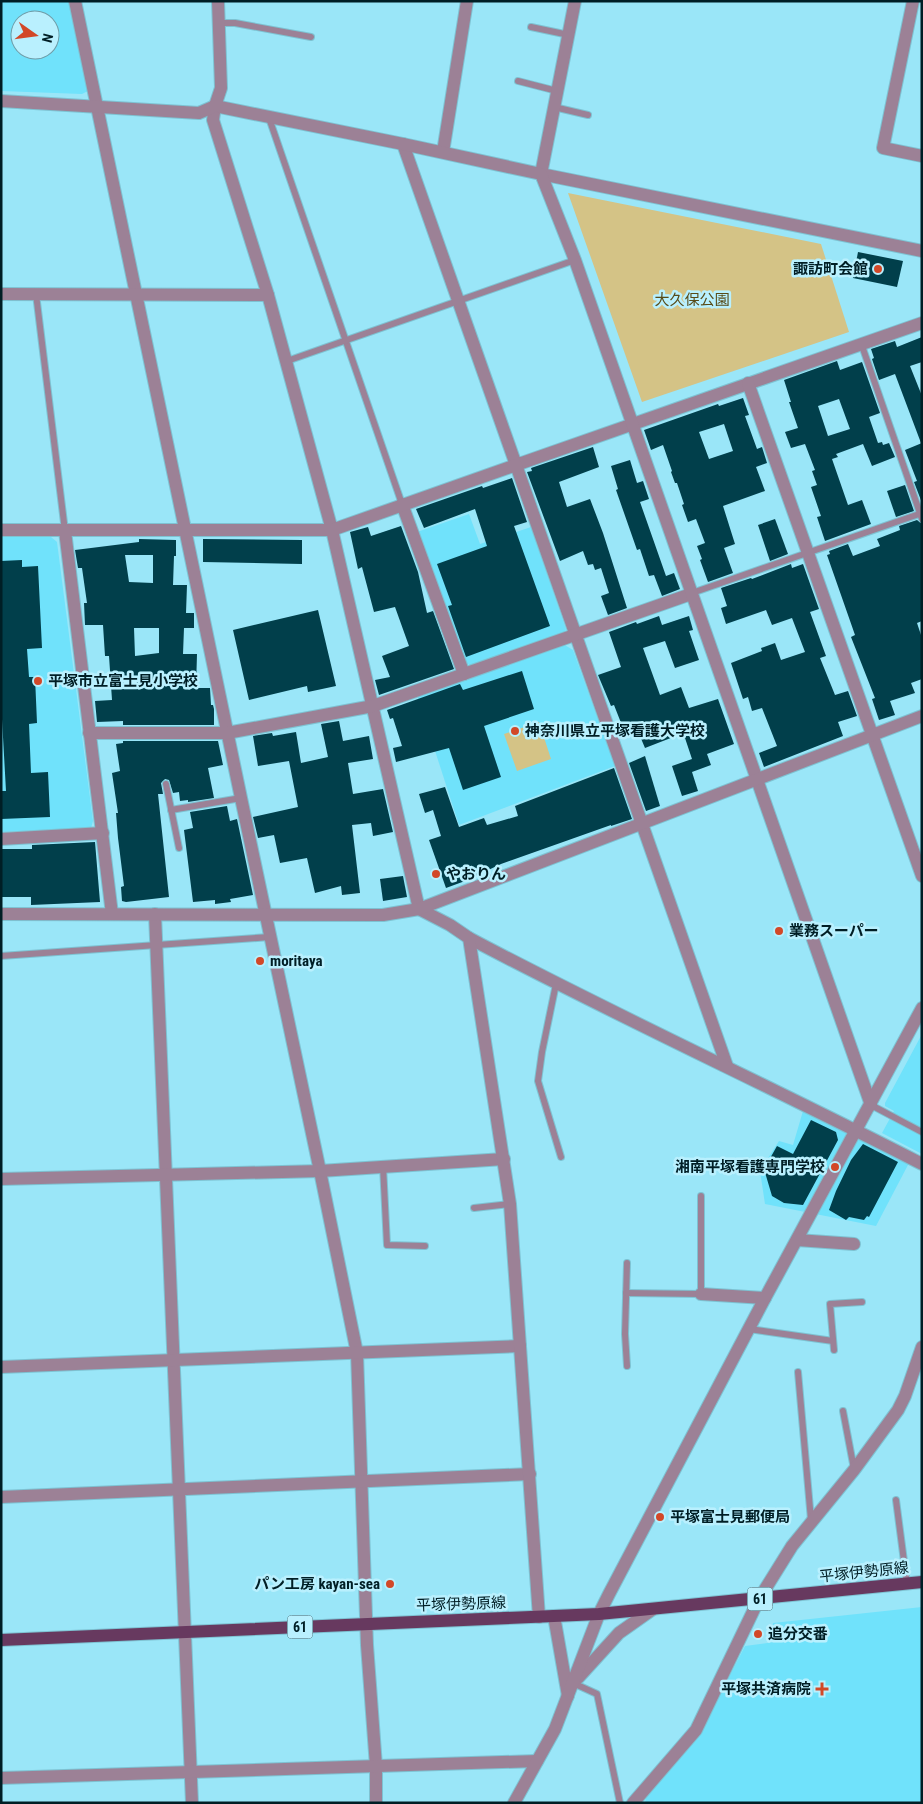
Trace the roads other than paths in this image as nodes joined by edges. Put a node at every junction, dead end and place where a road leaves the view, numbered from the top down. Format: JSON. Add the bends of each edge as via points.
{"nodes":[{"id":1,"x":75,"y":1,"type":"edge"},
{"id":2,"x":218,"y":1,"type":"edge"},
{"id":3,"x":467,"y":1,"type":"edge"},
{"id":4,"x":575,"y":1,"type":"edge"},
{"id":5,"x":913,"y":1,"type":"edge"},
{"id":6,"x":219,"y":23,"type":"junction"},
{"id":7,"x":531,"y":27,"type":"dead end"},
{"id":8,"x":569,"y":35,"type":"junction"},
{"id":9,"x":311,"y":37,"type":"dead end"},
{"id":10,"x":518,"y":81,"type":"dead end"},
{"id":11,"x":557,"y":91,"type":"junction"},
{"id":12,"x":1,"y":101,"type":"edge"},
{"id":13,"x":96,"y":106,"type":"junction"},
{"id":14,"x":215,"y":106,"type":"junction"},
{"id":15,"x":554,"y":107,"type":"junction"},
{"id":16,"x":588,"y":115,"type":"dead end"},
{"id":17,"x":269,"y":118,"type":"junction"},
{"id":18,"x":403,"y":144,"type":"junction"},
{"id":19,"x":443,"y":152,"type":"junction"},
{"id":20,"x":922,"y":156,"type":"edge"},
{"id":21,"x":541,"y":174,"type":"junction"},
{"id":22,"x":922,"y":251,"type":"edge"},
{"id":23,"x":575,"y":260,"type":"junction"},
{"id":24,"x":1,"y":294,"type":"edge"},
{"id":25,"x":36,"y":294,"type":"junction"},
{"id":26,"x":135,"y":294,"type":"junction"},
{"id":27,"x":268,"y":295,"type":"junction"},
{"id":28,"x":459,"y":301,"type":"junction"},
{"id":29,"x":922,"y":323,"type":"edge"},
{"id":30,"x":346,"y":340,"type":"junction"},
{"id":31,"x":861,"y":344,"type":"junction"},
{"id":32,"x":287,"y":361,"type":"junction"},
{"id":33,"x":748,"y":383,"type":"junction"},
{"id":34,"x":632,"y":423,"type":"junction"},
{"id":35,"x":516,"y":465,"type":"junction"},
{"id":36,"x":402,"y":504,"type":"junction"},
{"id":37,"x":921,"y":515,"type":"edge"},
{"id":38,"x":1,"y":530,"type":"edge"},
{"id":39,"x":332,"y":530,"type":"junction"},
{"id":40,"x":65,"y":531,"type":"junction"},
{"id":41,"x":185,"y":531,"type":"junction"},
{"id":42,"x":808,"y":553,"type":"junction"},
{"id":43,"x":691,"y":594,"type":"junction"},
{"id":44,"x":575,"y":636,"type":"junction"},
{"id":45,"x":464,"y":674,"type":"junction"},
{"id":46,"x":373,"y":706,"type":"junction"},
{"id":47,"x":922,"y":716,"type":"edge"},
{"id":48,"x":89,"y":733,"type":"junction"},
{"id":49,"x":228,"y":733,"type":"junction"},
{"id":50,"x":871,"y":736,"type":"junction"},
{"id":51,"x":756,"y":779,"type":"junction"},
{"id":52,"x":166,"y":784,"type":"dead end"},
{"id":53,"x":241,"y":798,"type":"junction"},
{"id":54,"x":171,"y":810,"type":"junction"},
{"id":55,"x":641,"y":823,"type":"junction"},
{"id":56,"x":103,"y":833,"type":"junction"},
{"id":57,"x":1,"y":839,"type":"edge"},
{"id":58,"x":179,"y":848,"type":"dead end"},
{"id":59,"x":922,"y":876,"type":"edge"},
{"id":60,"x":419,"y":909,"type":"junction"},
{"id":61,"x":1,"y":914,"type":"edge"},
{"id":62,"x":112,"y":914,"type":"junction"},
{"id":63,"x":155,"y":914,"type":"junction"},
{"id":64,"x":267,"y":916,"type":"junction"},
{"id":65,"x":270,"y":937,"type":"junction"},
{"id":66,"x":469,"y":938,"type":"junction"},
{"id":67,"x":157,"y":944,"type":"junction"},
{"id":68,"x":1,"y":956,"type":"edge"},
{"id":69,"x":556,"y":984,"type":"junction"},
{"id":70,"x":922,"y":1008,"type":"edge"},
{"id":71,"x":727,"y":1066,"type":"junction"},
{"id":72,"x":871,"y":1104,"type":"junction"},
{"id":73,"x":857,"y":1131,"type":"junction"},
{"id":74,"x":922,"y":1132,"type":"edge"},
{"id":75,"x":561,"y":1157,"type":"dead end"},
{"id":76,"x":504,"y":1158,"type":"junction"},
{"id":77,"x":922,"y":1164,"type":"edge"},
{"id":78,"x":383,"y":1166,"type":"junction"},
{"id":79,"x":320,"y":1171,"type":"junction"},
{"id":80,"x":166,"y":1175,"type":"junction"},
{"id":81,"x":1,"y":1179,"type":"edge"},
{"id":82,"x":701,"y":1196,"type":"dead end"},
{"id":83,"x":510,"y":1204,"type":"junction"},
{"id":84,"x":474,"y":1208,"type":"dead end"},
{"id":85,"x":797,"y":1240,"type":"junction"},
{"id":86,"x":854,"y":1244,"type":"dead end"},
{"id":87,"x":426,"y":1246,"type":"dead end"},
{"id":88,"x":627,"y":1263,"type":"dead end"},
{"id":89,"x":626,"y":1292,"type":"junction"},
{"id":90,"x":701,"y":1294,"type":"junction"},
{"id":91,"x":765,"y":1298,"type":"junction"},
{"id":92,"x":862,"y":1302,"type":"dead end"},
{"id":93,"x":749,"y":1329,"type":"junction"},
{"id":94,"x":833,"y":1341,"type":"junction"},
{"id":95,"x":520,"y":1346,"type":"junction"},
{"id":96,"x":922,"y":1347,"type":"edge"},
{"id":97,"x":834,"y":1350,"type":"dead end"},
{"id":98,"x":357,"y":1353,"type":"junction"},
{"id":99,"x":174,"y":1360,"type":"junction"},
{"id":100,"x":627,"y":1366,"type":"dead end"},
{"id":101,"x":1,"y":1367,"type":"edge"},
{"id":102,"x":798,"y":1372,"type":"dead end"},
{"id":103,"x":843,"y":1411,"type":"dead end"},
{"id":104,"x":854,"y":1470,"type":"junction"},
{"id":105,"x":530,"y":1474,"type":"junction"},
{"id":106,"x":362,"y":1482,"type":"junction"},
{"id":107,"x":179,"y":1490,"type":"junction"},
{"id":108,"x":1,"y":1497,"type":"edge"},
{"id":109,"x":896,"y":1500,"type":"dead end"},
{"id":110,"x":811,"y":1522,"type":"junction"},
{"id":111,"x":922,"y":1582,"type":"edge"},
{"id":112,"x":907,"y":1584,"type":"junction"},
{"id":113,"x":758,"y":1599,"type":"junction"},
{"id":114,"x":653,"y":1609,"type":"junction"},
{"id":115,"x":599,"y":1614,"type":"junction"},
{"id":116,"x":554,"y":1616,"type":"junction"},
{"id":117,"x":539,"y":1617,"type":"junction"},
{"id":118,"x":366,"y":1624,"type":"junction"},
{"id":119,"x":185,"y":1632,"type":"junction"},
{"id":120,"x":1,"y":1640,"type":"edge"},
{"id":121,"x":573,"y":1683,"type":"junction"},
{"id":122,"x":568,"y":1696,"type":"junction"},
{"id":123,"x":537,"y":1761,"type":"junction"},
{"id":124,"x":376,"y":1766,"type":"junction"},
{"id":125,"x":191,"y":1772,"type":"junction"},
{"id":126,"x":1,"y":1778,"type":"edge"},
{"id":127,"x":192,"y":1803,"type":"edge"},
{"id":128,"x":376,"y":1803,"type":"edge"},
{"id":129,"x":514,"y":1803,"type":"edge"},
{"id":130,"x":620,"y":1803,"type":"edge"},
{"id":131,"x":634,"y":1803,"type":"edge"}],
"edges":[{"from":1,"to":13,"type":"street"},
{"from":2,"to":6,"type":"street"},
{"from":3,"to":19,"type":"street"},
{"from":4,"to":8,"type":"street"},
{"from":5,"to":20,"type":"street","via":[[882,148]]},
{"from":6,"to":9,"type":"lane"},
{"from":6,"to":14,"type":"street","via":[[221,88]]},
{"from":7,"to":8,"type":"lane"},
{"from":8,"to":11,"type":"street"},
{"from":10,"to":11,"type":"lane"},
{"from":11,"to":15,"type":"street"},
{"from":12,"to":13,"type":"street"},
{"from":13,"to":14,"type":"street","via":[[199,113]]},
{"from":13,"to":26,"type":"street"},
{"from":14,"to":17,"type":"street"},
{"from":14,"to":27,"type":"street","via":[[213,120]]},
{"from":15,"to":16,"type":"lane"},
{"from":15,"to":21,"type":"street"},
{"from":17,"to":18,"type":"street"},
{"from":17,"to":30,"type":"lane"},
{"from":18,"to":19,"type":"street"},
{"from":18,"to":28,"type":"street"},
{"from":19,"to":21,"type":"street"},
{"from":21,"to":22,"type":"street"},
{"from":21,"to":23,"type":"street"},
{"from":23,"to":28,"type":"lane"},
{"from":23,"to":34,"type":"street"},
{"from":24,"to":25,"type":"street"},
{"from":25,"to":26,"type":"street"},
{"from":25,"to":40,"type":"lane"},
{"from":26,"to":27,"type":"street"},
{"from":26,"to":41,"type":"street"},
{"from":27,"to":32,"type":"street"},
{"from":28,"to":30,"type":"lane"},
{"from":28,"to":35,"type":"street"},
{"from":29,"to":31,"type":"street"},
{"from":30,"to":32,"type":"lane"},
{"from":30,"to":36,"type":"lane"},
{"from":31,"to":33,"type":"street"},
{"from":31,"to":37,"type":"lane"},
{"from":32,"to":39,"type":"street"},
{"from":33,"to":34,"type":"street"},
{"from":33,"to":42,"type":"street"},
{"from":34,"to":35,"type":"street"},
{"from":34,"to":43,"type":"street"},
{"from":35,"to":36,"type":"street"},
{"from":35,"to":44,"type":"street"},
{"from":36,"to":39,"type":"street"},
{"from":36,"to":45,"type":"street"},
{"from":37,"to":42,"type":"lane"},
{"from":38,"to":40,"type":"street"},
{"from":39,"to":41,"type":"street"},
{"from":39,"to":46,"type":"street"},
{"from":40,"to":41,"type":"street"},
{"from":40,"to":48,"type":"street"},
{"from":41,"to":49,"type":"street"},
{"from":42,"to":43,"type":"lane"},
{"from":42,"to":50,"type":"street"},
{"from":43,"to":44,"type":"street"},
{"from":43,"to":51,"type":"street"},
{"from":44,"to":45,"type":"street"},
{"from":44,"to":55,"type":"street"},
{"from":45,"to":46,"type":"street"},
{"from":46,"to":49,"type":"street"},
{"from":46,"to":60,"type":"street"},
{"from":47,"to":50,"type":"street"},
{"from":48,"to":49,"type":"street"},
{"from":48,"to":56,"type":"street"},
{"from":49,"to":53,"type":"street"},
{"from":50,"to":51,"type":"street"},
{"from":50,"to":59,"type":"street"},
{"from":51,"to":55,"type":"street"},
{"from":51,"to":72,"type":"street"},
{"from":52,"to":54,"type":"lane"},
{"from":53,"to":54,"type":"lane"},
{"from":53,"to":64,"type":"street"},
{"from":54,"to":58,"type":"lane"},
{"from":55,"to":60,"type":"street"},
{"from":55,"to":71,"type":"street"},
{"from":56,"to":57,"type":"street"},
{"from":56,"to":62,"type":"street"},
{"from":60,"to":64,"type":"street","via":[[383,915]]},
{"from":60,"to":66,"type":"street"},
{"from":61,"to":62,"type":"street"},
{"from":62,"to":63,"type":"street"},
{"from":63,"to":64,"type":"street"},
{"from":63,"to":67,"type":"street"},
{"from":64,"to":65,"type":"street"},
{"from":65,"to":67,"type":"lane"},
{"from":65,"to":79,"type":"street"},
{"from":66,"to":69,"type":"street"},
{"from":66,"to":76,"type":"street"},
{"from":67,"to":68,"type":"lane"},
{"from":67,"to":80,"type":"street"},
{"from":69,"to":71,"type":"street"},
{"from":69,"to":75,"type":"lane","via":[[538,1081]]},
{"from":70,"to":72,"type":"street"},
{"from":71,"to":73,"type":"street"},
{"from":72,"to":73,"type":"street"},
{"from":72,"to":74,"type":"lane"},
{"from":73,"to":77,"type":"street"},
{"from":73,"to":85,"type":"street"},
{"from":76,"to":78,"type":"street"},
{"from":76,"to":83,"type":"street"},
{"from":78,"to":79,"type":"street"},
{"from":78,"to":87,"type":"lane","via":[[387,1245]]},
{"from":79,"to":80,"type":"street"},
{"from":79,"to":98,"type":"street"},
{"from":80,"to":81,"type":"street"},
{"from":80,"to":99,"type":"street"},
{"from":82,"to":90,"type":"lane"},
{"from":83,"to":84,"type":"lane"},
{"from":83,"to":95,"type":"street"},
{"from":85,"to":86,"type":"street"},
{"from":85,"to":91,"type":"street"},
{"from":88,"to":89,"type":"lane"},
{"from":89,"to":90,"type":"lane"},
{"from":89,"to":100,"type":"lane"},
{"from":90,"to":91,"type":"street"},
{"from":91,"to":93,"type":"street"},
{"from":92,"to":94,"type":"lane","via":[[830,1304]]},
{"from":93,"to":94,"type":"lane"},
{"from":93,"to":115,"type":"street"},
{"from":94,"to":97,"type":"lane"},
{"from":95,"to":98,"type":"street"},
{"from":95,"to":105,"type":"street"},
{"from":96,"to":104,"type":"street","via":[[898,1410]]},
{"from":98,"to":99,"type":"street"},
{"from":98,"to":106,"type":"street"},
{"from":99,"to":101,"type":"street"},
{"from":99,"to":107,"type":"street"},
{"from":102,"to":110,"type":"lane"},
{"from":103,"to":104,"type":"lane"},
{"from":104,"to":110,"type":"street"},
{"from":105,"to":106,"type":"street"},
{"from":105,"to":117,"type":"street"},
{"from":106,"to":107,"type":"street"},
{"from":106,"to":118,"type":"street"},
{"from":107,"to":108,"type":"street"},
{"from":107,"to":119,"type":"street"},
{"from":109,"to":112,"type":"lane"},
{"from":110,"to":113,"type":"street"},
{"from":111,"to":112,"type":"main road","name":"平塚伊勢原線","number":"61"},
{"from":112,"to":113,"type":"main road","name":"平塚伊勢原線","number":"61"},
{"from":113,"to":114,"type":"main road","name":"平塚伊勢原線","number":"61"},
{"from":113,"to":131,"type":"street","via":[[696,1730]]},
{"from":114,"to":115,"type":"main road","name":"平塚伊勢原線","number":"61"},
{"from":114,"to":121,"type":"street","via":[[619,1633]]},
{"from":115,"to":116,"type":"main road","name":"平塚伊勢原線","number":"61"},
{"from":115,"to":121,"type":"street"},
{"from":116,"to":117,"type":"main road","name":"平塚伊勢原線","number":"61"},
{"from":116,"to":122,"type":"street"},
{"from":117,"to":118,"type":"main road","name":"平塚伊勢原線","number":"61"},
{"from":118,"to":119,"type":"main road","name":"平塚伊勢原線","number":"61"},
{"from":118,"to":124,"type":"street"},
{"from":119,"to":120,"type":"main road","name":"平塚伊勢原線","number":"61"},
{"from":119,"to":125,"type":"street"},
{"from":121,"to":122,"type":"street"},
{"from":121,"to":130,"type":"lane","via":[[597,1694]]},
{"from":122,"to":123,"type":"street"},
{"from":123,"to":124,"type":"street"},
{"from":123,"to":129,"type":"street"},
{"from":124,"to":125,"type":"street"},
{"from":124,"to":128,"type":"street"},
{"from":125,"to":126,"type":"street"},
{"from":125,"to":127,"type":"street"}]}
